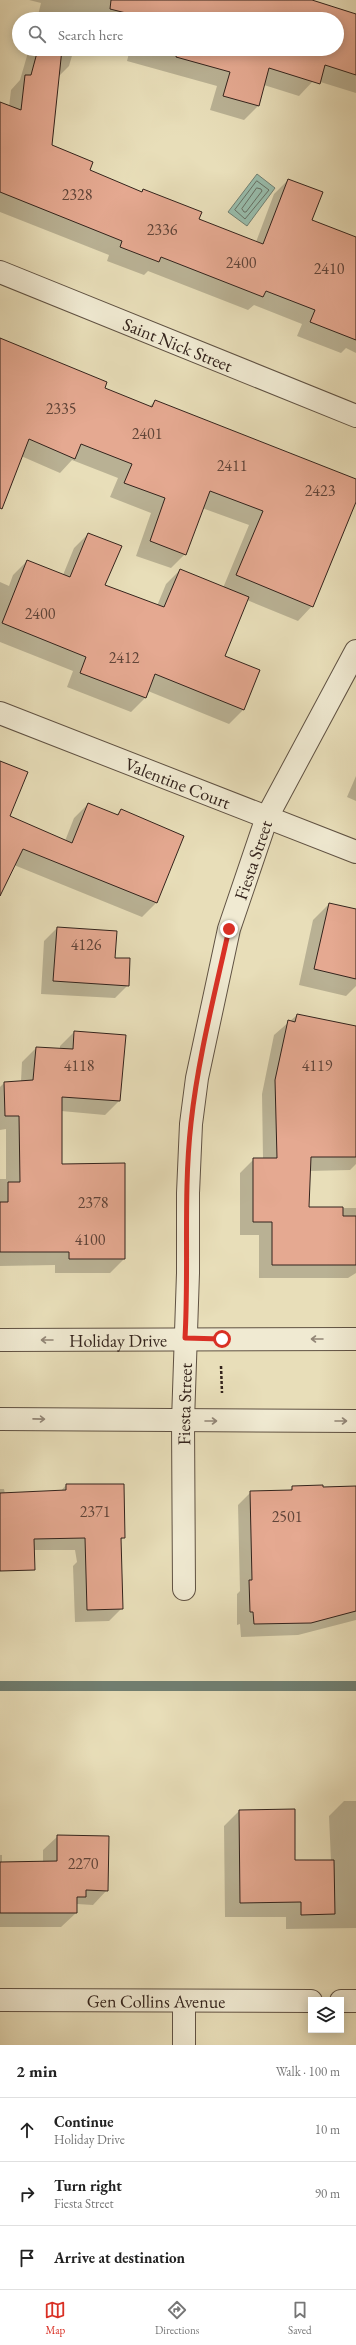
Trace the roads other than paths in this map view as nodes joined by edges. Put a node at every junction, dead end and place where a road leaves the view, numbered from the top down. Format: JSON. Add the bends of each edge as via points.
{"nodes":[{"id":1,"x":0,"y":272,"type":"edge"},
{"id":2,"x":356,"y":416,"type":"edge"},
{"id":3,"x":356,"y":651,"type":"edge"},
{"id":4,"x":0,"y":713,"type":"edge"},
{"id":5,"x":267,"y":817,"type":"junction"},
{"id":6,"x":356,"y":852,"type":"edge"},
{"id":7,"x":185,"y":1338,"type":"junction"},
{"id":8,"x":356,"y":1339,"type":"edge"},
{"id":9,"x":0,"y":1340,"type":"edge"},
{"id":10,"x":0,"y":1419,"type":"edge"},
{"id":11,"x":183,"y":1421,"type":"junction"},
{"id":12,"x":356,"y":1421,"type":"edge"},
{"id":13,"x":184,"y":1589,"type":"dead end"},
{"id":14,"x":0,"y":2000,"type":"edge"},
{"id":15,"x":184,"y":2001,"type":"junction"},
{"id":16,"x":308,"y":2001,"type":"edge"},
{"id":17,"x":344,"y":2001,"type":"edge"},
{"id":18,"x":356,"y":2001,"type":"edge"},
{"id":19,"x":184,"y":2045,"type":"edge"}],
"edges":[{"from":1,"to":2,"type":"street","name":"Saint Nick Street"},
{"from":3,"to":5,"type":"street","name":"Fiesta Street"},
{"from":4,"to":5,"type":"street","name":"Valentine Court"},
{"from":5,"to":6,"type":"street","name":"Valentine Court"},
{"from":5,"to":7,"type":"street","name":"Fiesta Street","via":[[229,929],[197,1078],[188,1178]]},
{"from":8,"to":7,"type":"street","name":"Holiday Drive","one_way":true},
{"from":7,"to":9,"type":"street","name":"Holiday Drive","one_way":true},
{"from":7,"to":11,"type":"street","name":"Fiesta Street"},
{"from":10,"to":11,"type":"street","one_way":true},
{"from":11,"to":12,"type":"street","one_way":true},
{"from":11,"to":13,"type":"street","name":"Fiesta Street"},
{"from":14,"to":15,"type":"street","name":"Gen Collins Avenue"},
{"from":15,"to":16,"type":"street","name":"Gen Collins Avenue"},
{"from":15,"to":19,"type":"street"},
{"from":17,"to":18,"type":"street"}]}
